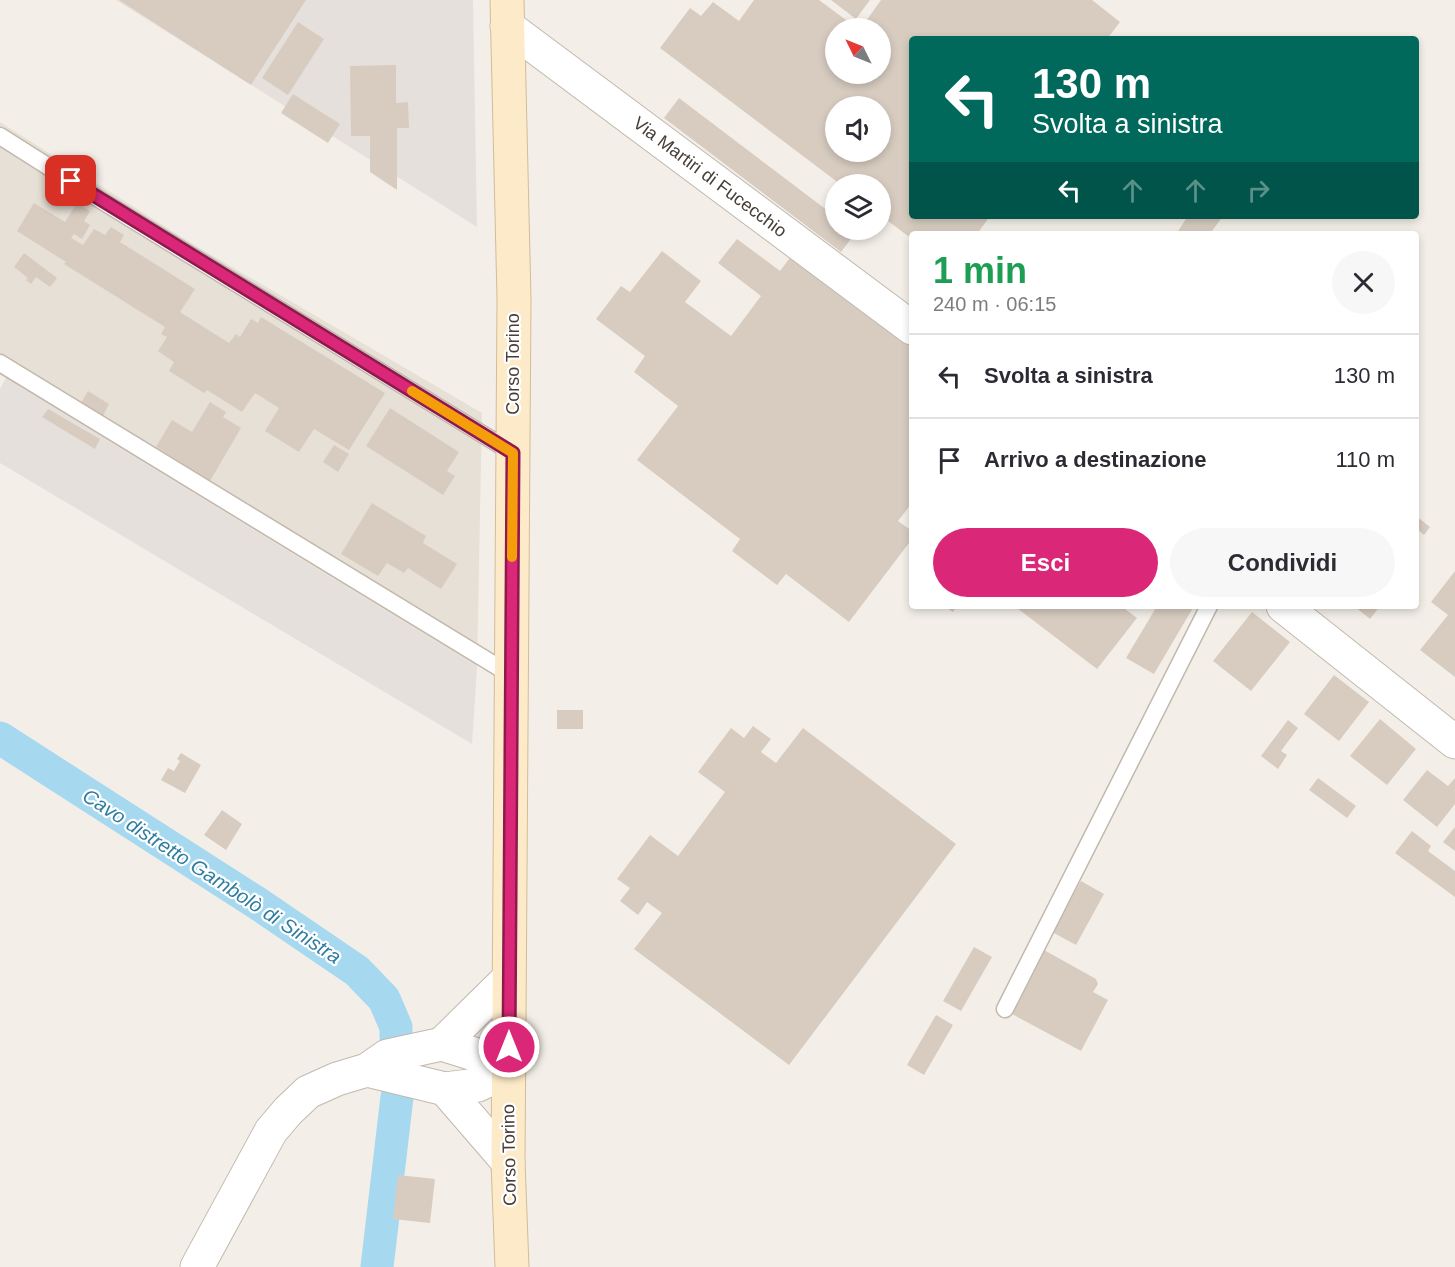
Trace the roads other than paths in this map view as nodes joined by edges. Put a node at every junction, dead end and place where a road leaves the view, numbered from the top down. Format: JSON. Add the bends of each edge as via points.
{"nodes":[{"id":1,"x":507,"y":13,"type":"edge"},
{"id":2,"x":0,"y":136,"type":"edge"},
{"id":3,"x":909,"y":326,"type":"edge"},
{"id":4,"x":0,"y":363,"type":"edge"},
{"id":5,"x":513,"y":453,"type":"junction"},
{"id":6,"x":1207,"y":609,"type":"edge"},
{"id":7,"x":1287,"y":609,"type":"edge"},
{"id":8,"x":511,"y":675,"type":"junction"},
{"id":9,"x":1455,"y":742,"type":"edge"},
{"id":10,"x":508,"y":979,"type":"junction"},
{"id":11,"x":1005,"y":1009,"type":"dead end"},
{"id":12,"x":442,"y":1044,"type":"junction"},
{"id":13,"x":367,"y":1070,"type":"junction"},
{"id":14,"x":509,"y":1070,"type":"junction"},
{"id":15,"x":445,"y":1089,"type":"junction"},
{"id":16,"x":508,"y":1162,"type":"junction"},
{"id":17,"x":197,"y":1267,"type":"edge"},
{"id":18,"x":512,"y":1267,"type":"edge"}],
"edges":[{"from":1,"to":3,"type":"street","name":"Via Martiri di Fucecchio"},
{"from":1,"to":5,"type":"main road","name":"Corso Torino","via":[[514,299]]},
{"from":2,"to":5,"type":"lane"},
{"from":4,"to":8,"type":"lane"},
{"from":5,"to":8,"type":"main road","name":"Corso Torino"},
{"from":6,"to":11,"type":"lane"},
{"from":7,"to":9,"type":"street"},
{"from":8,"to":10,"type":"main road","name":"Corso Torino"},
{"from":10,"to":12,"type":"street"},
{"from":10,"to":14,"type":"main road","name":"Corso Torino"},
{"from":12,"to":13,"type":"street","via":[[387,1056]]},
{"from":12,"to":14,"type":"street"},
{"from":13,"to":15,"type":"street"},
{"from":13,"to":17,"type":"street","via":[[308,1092],[288,1111],[272,1131]]},
{"from":14,"to":15,"type":"street","via":[[478,1085]]},
{"from":14,"to":16,"type":"main road","name":"Corso Torino"},
{"from":15,"to":16,"type":"street"},
{"from":16,"to":18,"type":"main road","name":"Corso Torino"}]}
